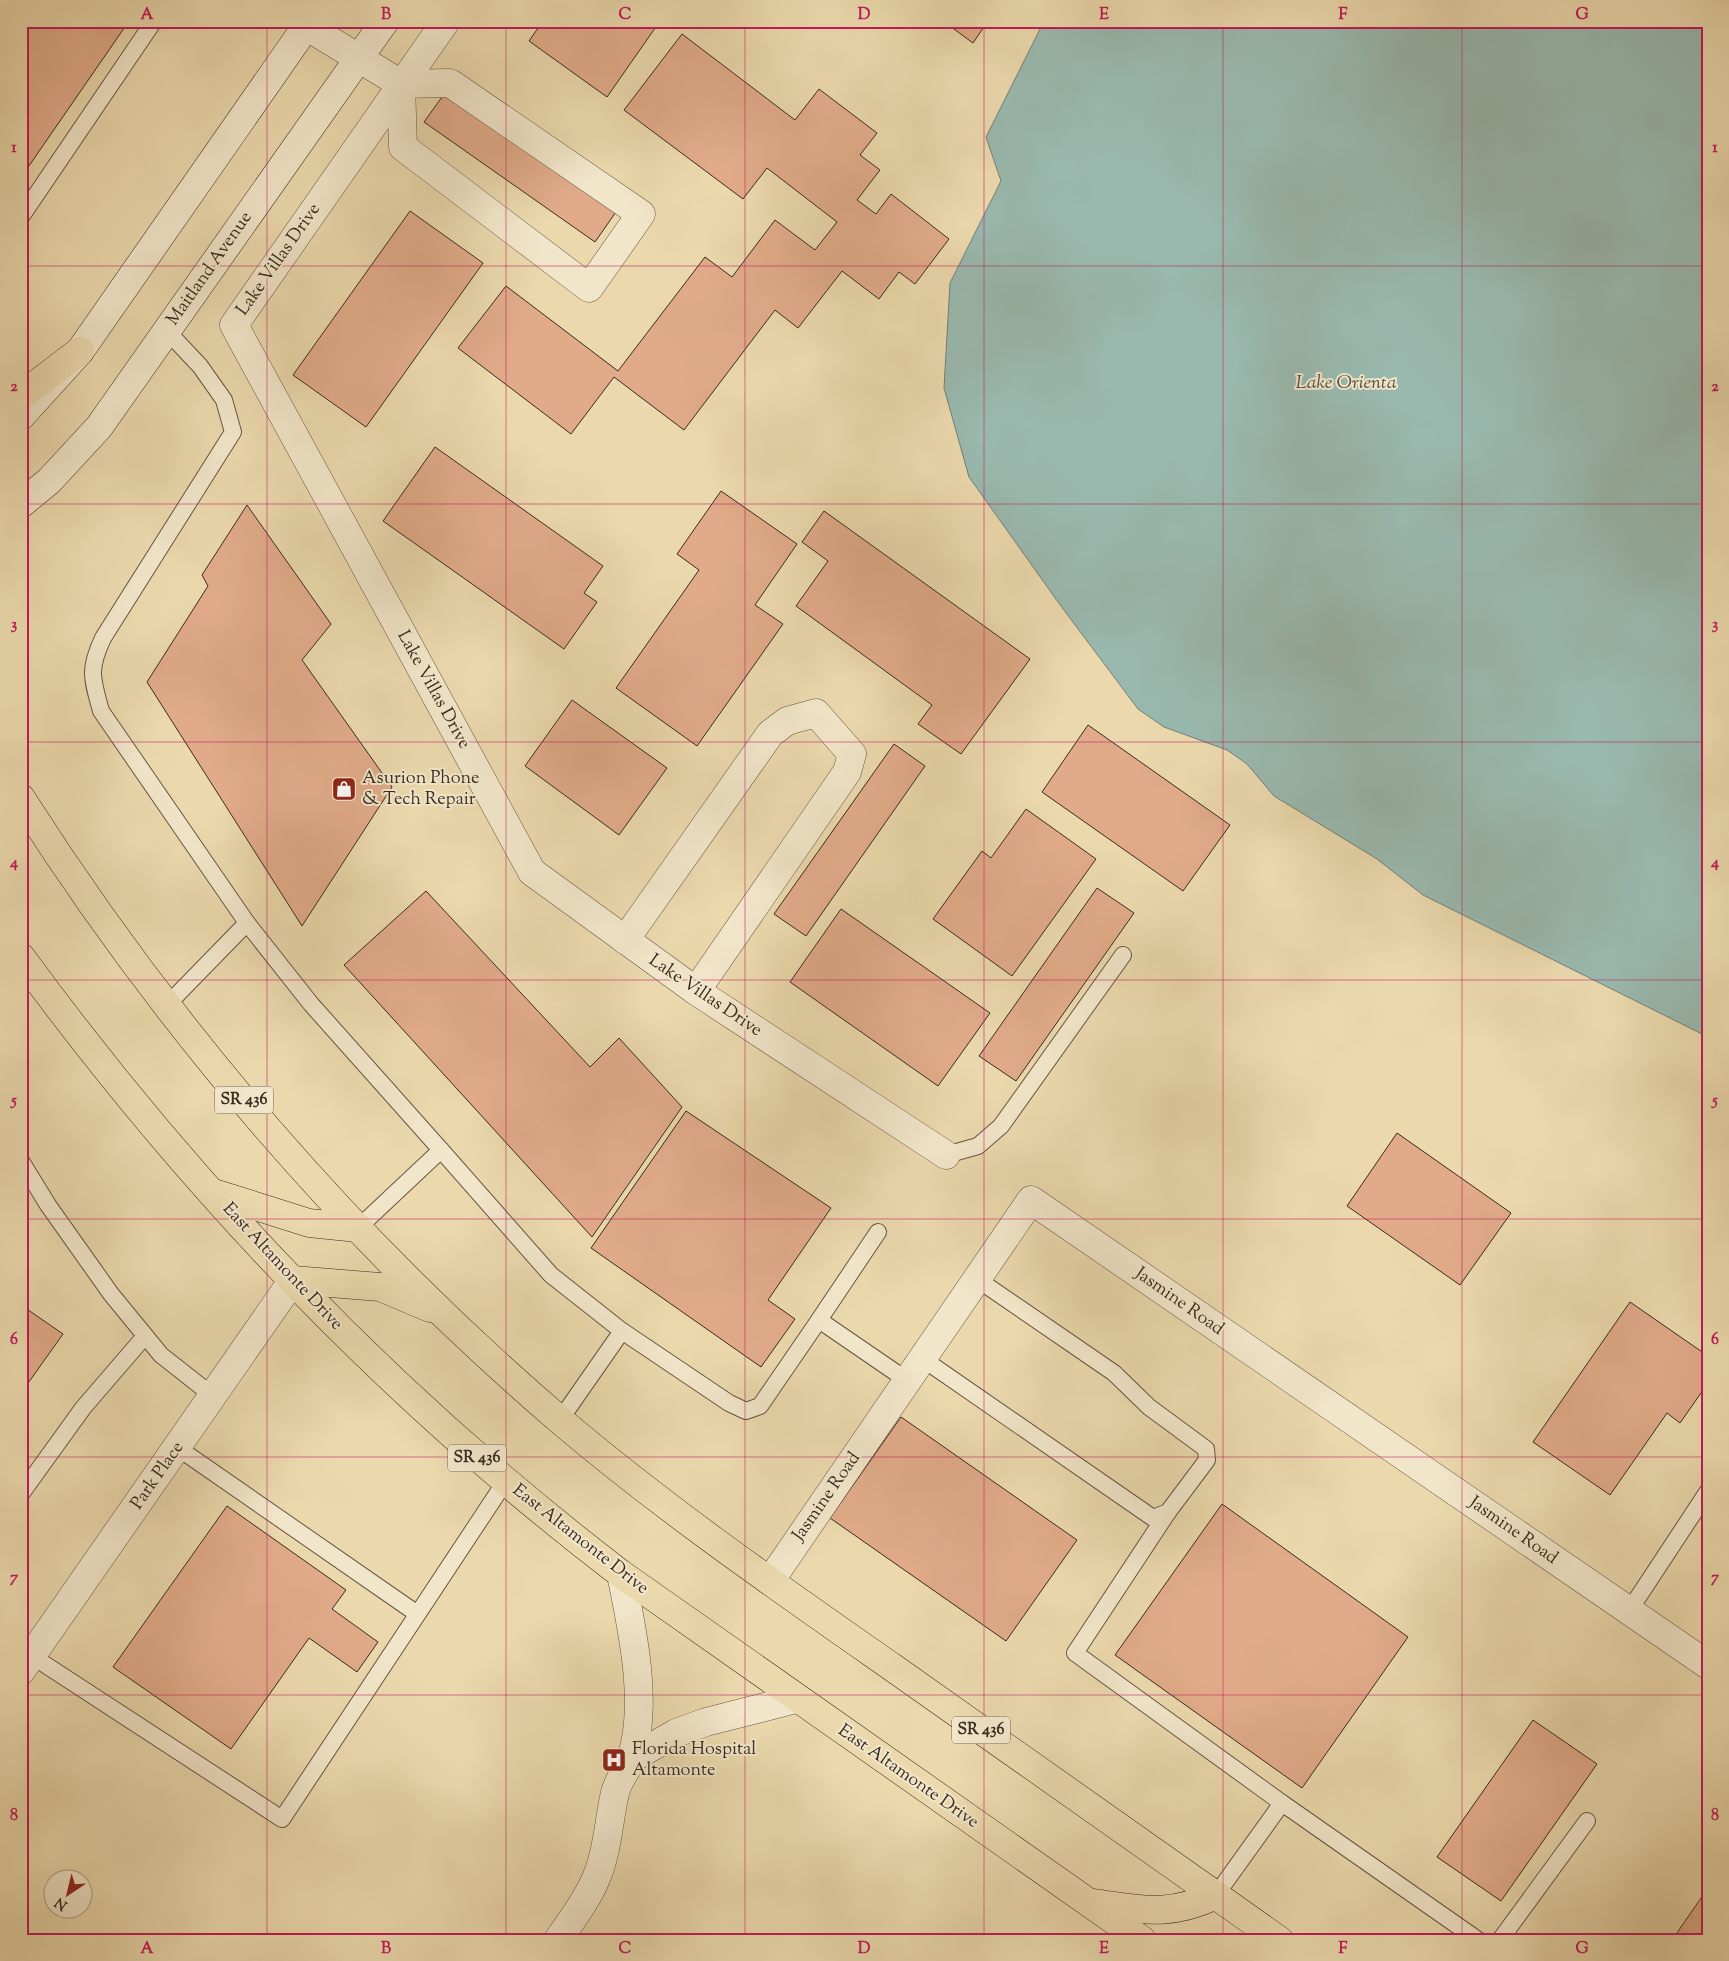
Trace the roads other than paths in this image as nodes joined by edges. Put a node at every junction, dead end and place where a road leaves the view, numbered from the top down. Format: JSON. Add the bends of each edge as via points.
{"nodes":[{"id":1,"x":154,"y":21,"type":"edge"},
{"id":2,"x":385,"y":21,"type":"edge"},
{"id":3,"x":446,"y":21,"type":"edge"},
{"id":4,"x":305,"y":23,"type":"edge"},
{"id":5,"x":358,"y":58,"type":"junction"},
{"id":6,"x":401,"y":84,"type":"junction"},
{"id":7,"x":21,"y":217,"type":"edge"},
{"id":8,"x":167,"y":330,"type":"junction"},
{"id":9,"x":80,"y":351,"type":"junction"},
{"id":10,"x":21,"y":396,"type":"edge"},
{"id":11,"x":21,"y":416,"type":"edge"},
{"id":12,"x":21,"y":504,"type":"edge"},
{"id":13,"x":21,"y":798,"type":"edge"},
{"id":14,"x":247,"y":923,"type":"junction"},
{"id":15,"x":625,"y":940,"type":"junction"},
{"id":16,"x":1123,"y":955,"type":"dead end"},
{"id":17,"x":21,"y":957,"type":"edge"},
{"id":18,"x":696,"y":991,"type":"junction"},
{"id":19,"x":167,"y":1005,"type":"junction"},
{"id":20,"x":441,"y":1150,"type":"junction"},
{"id":21,"x":946,"y":1155,"type":"joint"},
{"id":22,"x":23,"y":1172,"type":"edge"},
{"id":23,"x":212,"y":1193,"type":"junction"},
{"id":24,"x":358,"y":1228,"type":"junction"},
{"id":25,"x":878,"y":1232,"type":"dead end"},
{"id":26,"x":977,"y":1279,"type":"junction"},
{"id":27,"x":293,"y":1280,"type":"junction"},
{"id":28,"x":441,"y":1312,"type":"junction"},
{"id":29,"x":819,"y":1320,"type":"junction"},
{"id":30,"x":622,"y":1331,"type":"junction"},
{"id":31,"x":145,"y":1336,"type":"junction"},
{"id":32,"x":923,"y":1359,"type":"junction"},
{"id":33,"x":908,"y":1381,"type":"junction"},
{"id":34,"x":213,"y":1396,"type":"junction"},
{"id":35,"x":560,"y":1420,"type":"junction"},
{"id":36,"x":178,"y":1448,"type":"junction"},
{"id":37,"x":505,"y":1482,"type":"junction"},
{"id":38,"x":1708,"y":1491,"type":"edge"},
{"id":39,"x":21,"y":1494,"type":"edge"},
{"id":40,"x":1168,"y":1512,"type":"junction"},
{"id":41,"x":621,"y":1574,"type":"junction"},
{"id":42,"x":770,"y":1581,"type":"junction"},
{"id":43,"x":1629,"y":1611,"type":"junction"},
{"id":44,"x":416,"y":1613,"type":"junction"},
{"id":45,"x":27,"y":1663,"type":"edge"},
{"id":46,"x":1708,"y":1665,"type":"edge"},
{"id":47,"x":796,"y":1699,"type":"junction"},
{"id":48,"x":631,"y":1759,"type":"junction"},
{"id":49,"x":1282,"y":1803,"type":"junction"},
{"id":50,"x":1587,"y":1821,"type":"dead end"},
{"id":51,"x":1216,"y":1895,"type":"junction"},
{"id":52,"x":1088,"y":1902,"type":"junction"},
{"id":53,"x":1139,"y":1939,"type":"edge"},
{"id":54,"x":558,"y":1940,"type":"edge"},
{"id":55,"x":1279,"y":1940,"type":"edge"},
{"id":56,"x":1478,"y":1940,"type":"edge"},
{"id":57,"x":1500,"y":1940,"type":"edge"}],
"edges":[{"from":1,"to":7,"type":"lane"},
{"from":2,"to":5,"type":"street","name":"Maitland Avenue"},
{"from":3,"to":6,"type":"street","name":"Lake Villas Drive"},
{"from":4,"to":5,"type":"street"},
{"from":4,"to":9,"type":"street"},
{"from":5,"to":6,"type":"street"},
{"from":5,"to":8,"type":"street","name":"Maitland Avenue"},
{"from":6,"to":6,"type":"street","via":[[403,147],[589,288],[641,214],[450,83]]},
{"from":6,"to":15,"type":"street","name":"Lake Villas Drive","via":[[234,325],[532,872]]},
{"from":8,"to":12,"type":"street","name":"Maitland Avenue","via":[[99,427],[49,481]]},
{"from":8,"to":14,"type":"lane","via":[[200,366],[224,400],[233,432],[103,638],[93,660],[93,684],[101,711]]},
{"from":9,"to":10,"type":"main road"},
{"from":9,"to":11,"type":"street"},
{"from":13,"to":19,"type":"main road","number":"SR 436","via":[[68,870]]},
{"from":14,"to":19,"type":"lane"},
{"from":14,"to":20,"type":"lane","via":[[311,1004]]},
{"from":15,"to":18,"type":"street","name":"Lake Villas Drive"},
{"from":15,"to":18,"type":"street","via":[[770,734],[787,721],[816,713],[852,754],[846,772]]},
{"from":16,"to":21,"type":"lane","via":[[1001,1126],[978,1146]]},
{"from":17,"to":23,"type":"main road","name":"East Altamonte Drive","number":"SR 436","via":[[88,1046]]},
{"from":18,"to":21,"type":"street","name":"Lake Villas Drive"},
{"from":19,"to":24,"type":"main road","number":"SR 436","via":[[240,1096]]},
{"from":20,"to":24,"type":"lane"},
{"from":20,"to":30,"type":"lane","via":[[551,1275]]},
{"from":22,"to":31,"type":"lane"},
{"from":23,"to":24,"type":"main road","via":[[309,1223]]},
{"from":23,"to":27,"type":"main road","name":"East Altamonte Drive","number":"SR 436"},
{"from":24,"to":28,"type":"main road","number":"SR 436"},
{"from":25,"to":29,"type":"lane"},
{"from":26,"to":32,"type":"street","name":"Jasmine Road"},
{"from":26,"to":40,"type":"lane","via":[[1114,1373],[1149,1407],[1206,1449],[1207,1460]]},
{"from":26,"to":43,"type":"street","name":"Jasmine Road","via":[[1031,1200]]},
{"from":27,"to":28,"type":"main road","via":[[380,1287]]},
{"from":27,"to":34,"type":"street","name":"Park Place"},
{"from":27,"to":37,"type":"main road","name":"East Altamonte Drive","number":"SR 436","via":[[407,1394]]},
{"from":28,"to":35,"type":"main road","number":"SR 436"},
{"from":29,"to":30,"type":"lane","via":[[760,1406],[746,1411]]},
{"from":29,"to":33,"type":"lane"},
{"from":30,"to":35,"type":"lane"},
{"from":31,"to":34,"type":"lane","via":[[161,1355]]},
{"from":31,"to":39,"type":"lane","via":[[83,1408]]},
{"from":32,"to":33,"type":"street","name":"Jasmine Road"},
{"from":32,"to":40,"type":"lane","via":[[1153,1518]]},
{"from":33,"to":42,"type":"street","name":"Jasmine Road"},
{"from":34,"to":36,"type":"street","name":"Park Place"},
{"from":35,"to":42,"type":"main road","number":"SR 436","via":[[683,1520]]},
{"from":36,"to":44,"type":"lane"},
{"from":36,"to":45,"type":"street","name":"Park Place"},
{"from":37,"to":41,"type":"main road","name":"East Altamonte Drive","number":"SR 436"},
{"from":37,"to":44,"type":"lane"},
{"from":38,"to":43,"type":"lane"},
{"from":40,"to":49,"type":"lane","via":[[1075,1653]]},
{"from":41,"to":47,"type":"main road","name":"East Altamonte Drive","number":"SR 436"},
{"from":41,"to":48,"type":"street","via":[[638,1674],[638,1710]]},
{"from":42,"to":51,"type":"main road","number":"SR 436"},
{"from":43,"to":46,"type":"street","name":"Jasmine Road"},
{"from":44,"to":45,"type":"lane","via":[[282,1819]]},
{"from":47,"to":48,"type":"street","via":[[706,1722],[676,1733]]},
{"from":47,"to":52,"type":"main road","name":"East Altamonte Drive","number":"SR 436"},
{"from":48,"to":54,"type":"street","via":[[617,1784],[599,1872]]},
{"from":49,"to":51,"type":"lane"},
{"from":49,"to":56,"type":"lane"},
{"from":50,"to":57,"type":"lane"},
{"from":51,"to":52,"type":"main road","via":[[1193,1906],[1170,1911]]},
{"from":51,"to":55,"type":"main road","number":"SR 436"},
{"from":52,"to":53,"type":"main road","name":"East Altamonte Drive","number":"SR 436"}]}
